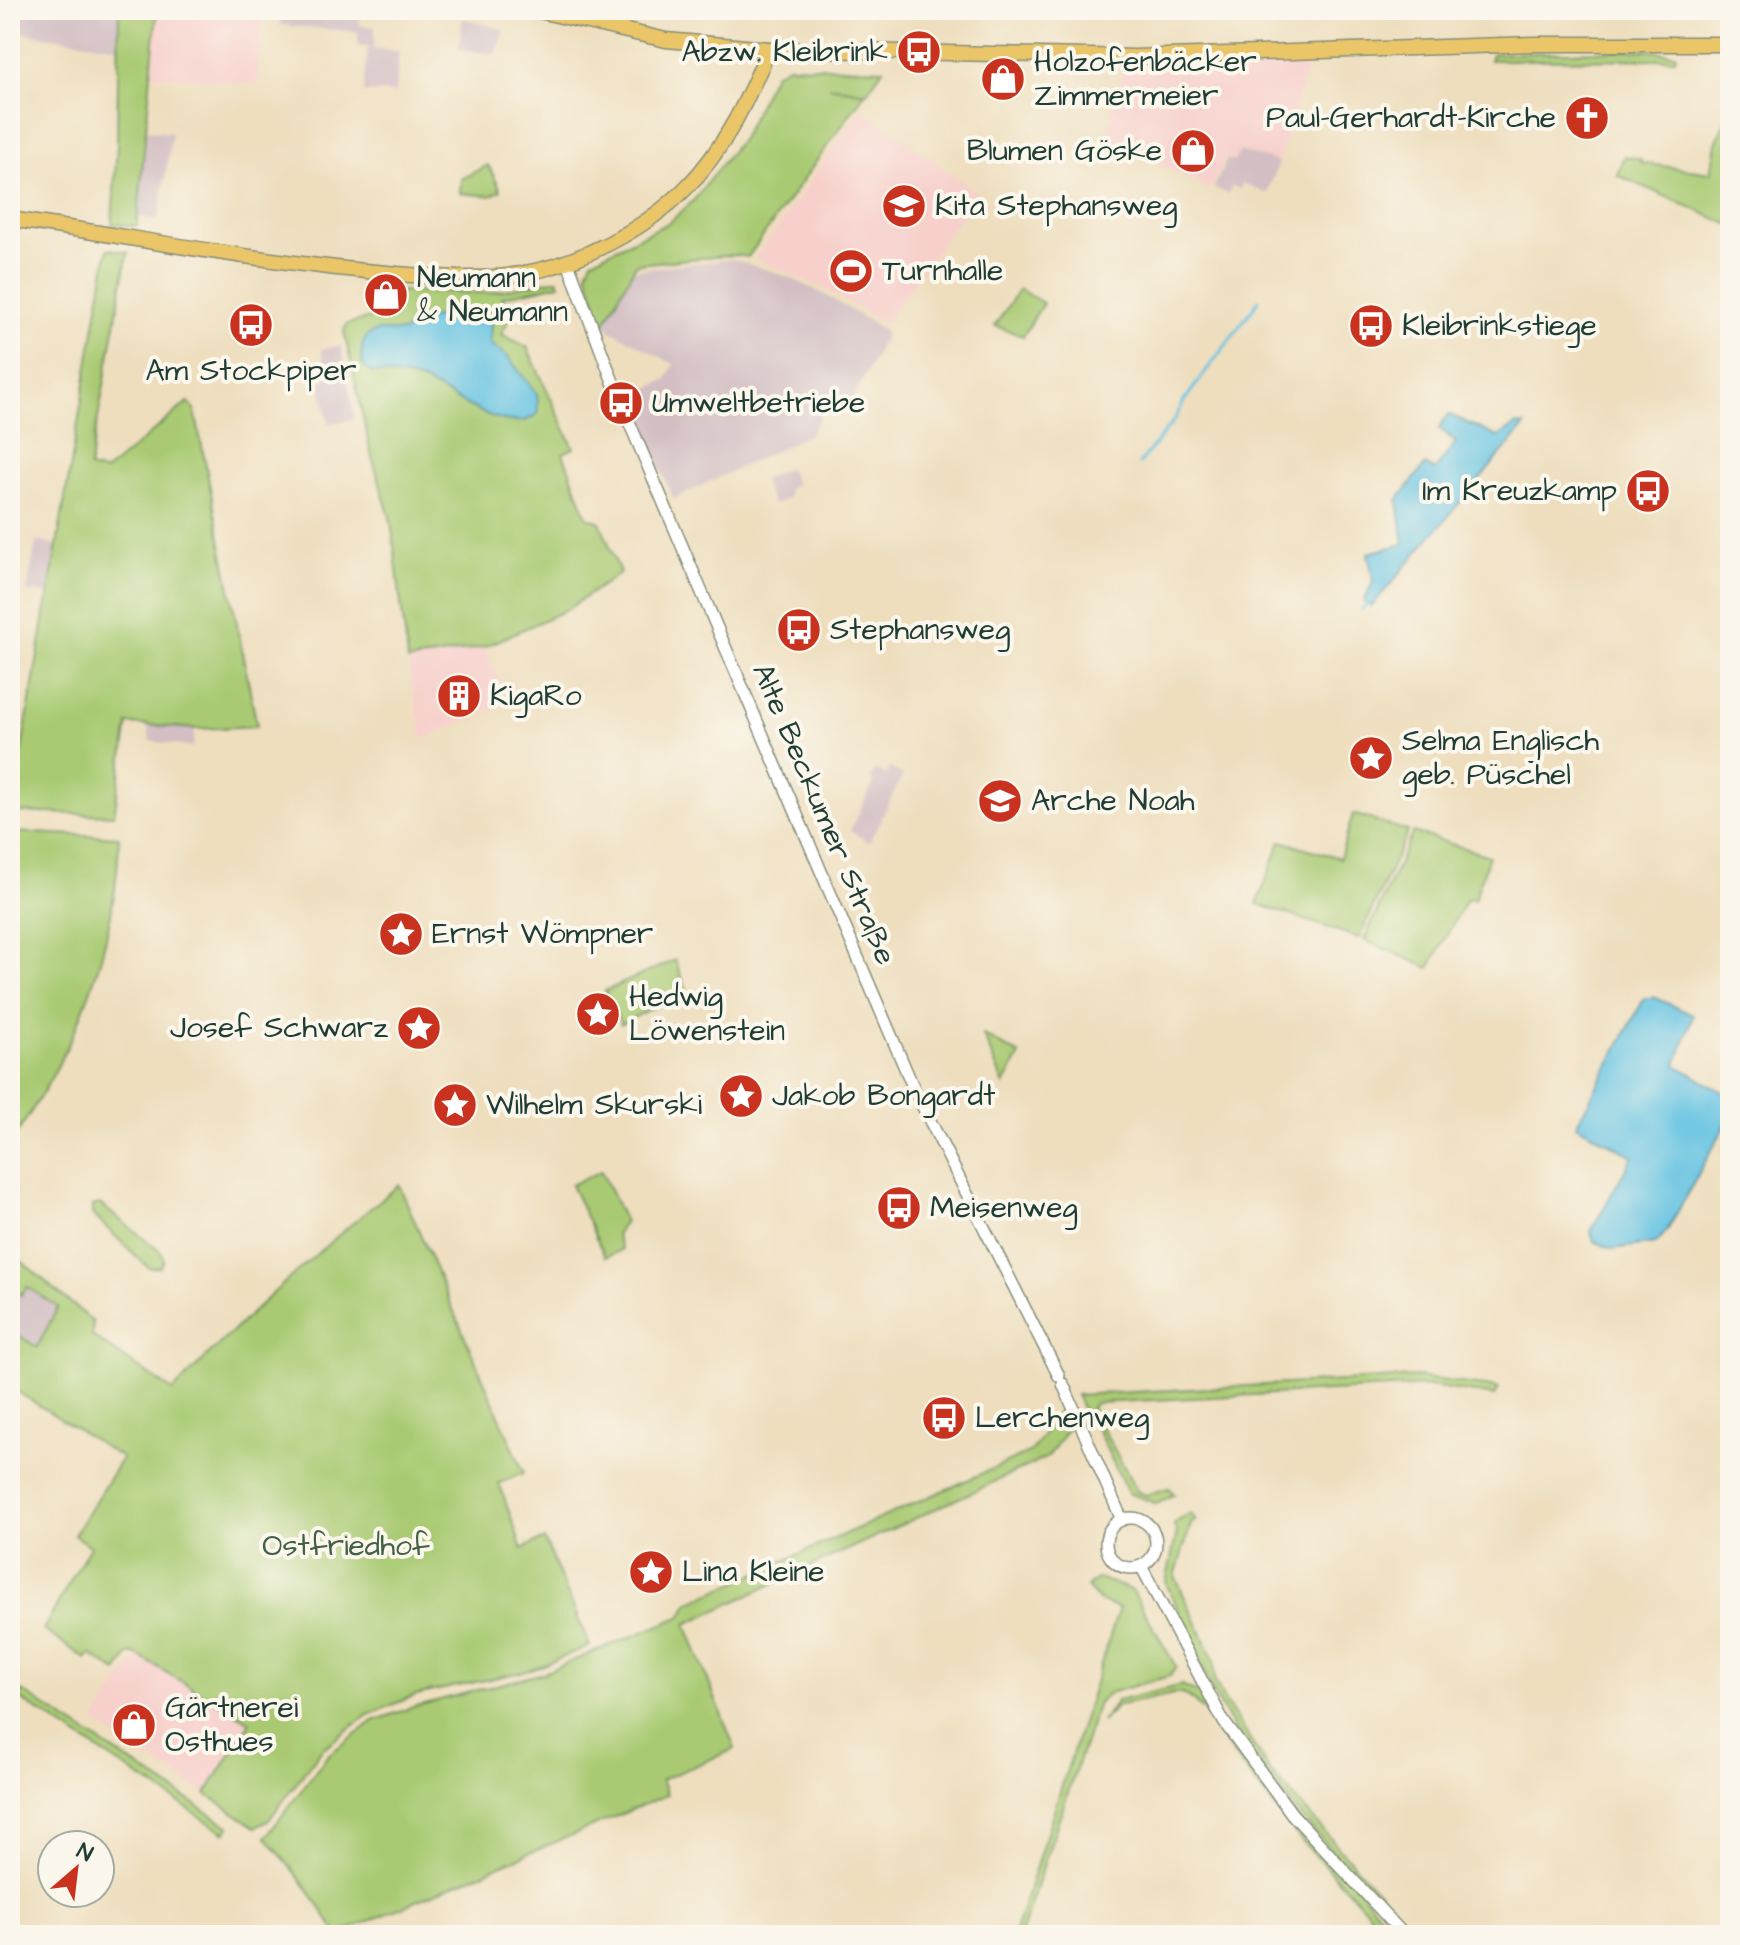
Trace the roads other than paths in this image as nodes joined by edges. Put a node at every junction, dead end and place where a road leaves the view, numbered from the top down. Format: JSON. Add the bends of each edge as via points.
{"nodes":[{"id":1,"x":535,"y":10,"type":"edge"},
{"id":2,"x":1730,"y":44,"type":"edge"},
{"id":3,"x":769,"y":49,"type":"junction"},
{"id":4,"x":10,"y":219,"type":"edge"},
{"id":5,"x":567,"y":260,"type":"junction"},
{"id":6,"x":1122,"y":1520,"type":"junction"},
{"id":7,"x":1141,"y":1566,"type":"junction"},
{"id":8,"x":1404,"y":1935,"type":"edge"}],
"edges":[{"from":1,"to":3,"type":"main road","via":[[666,40]]},
{"from":2,"to":3,"type":"main road","via":[[1549,43],[1135,57]]},
{"from":3,"to":5,"type":"main road","via":[[731,131],[685,189],[628,231]]},
{"from":4,"to":5,"type":"main road","via":[[319,267],[411,275],[521,274]]},
{"from":5,"to":6,"type":"street","name":"Alte Beckumer Straße","via":[[621,403],[914,1089],[1061,1380]]},
{"from":6,"to":7,"type":"street","via":[[1107,1536],[1108,1551],[1125,1567]]},
{"from":6,"to":7,"type":"street","via":[[1142,1520],[1156,1536],[1154,1554]]},
{"from":7,"to":8,"type":"street","via":[[1224,1722],[1292,1814]]}]}
